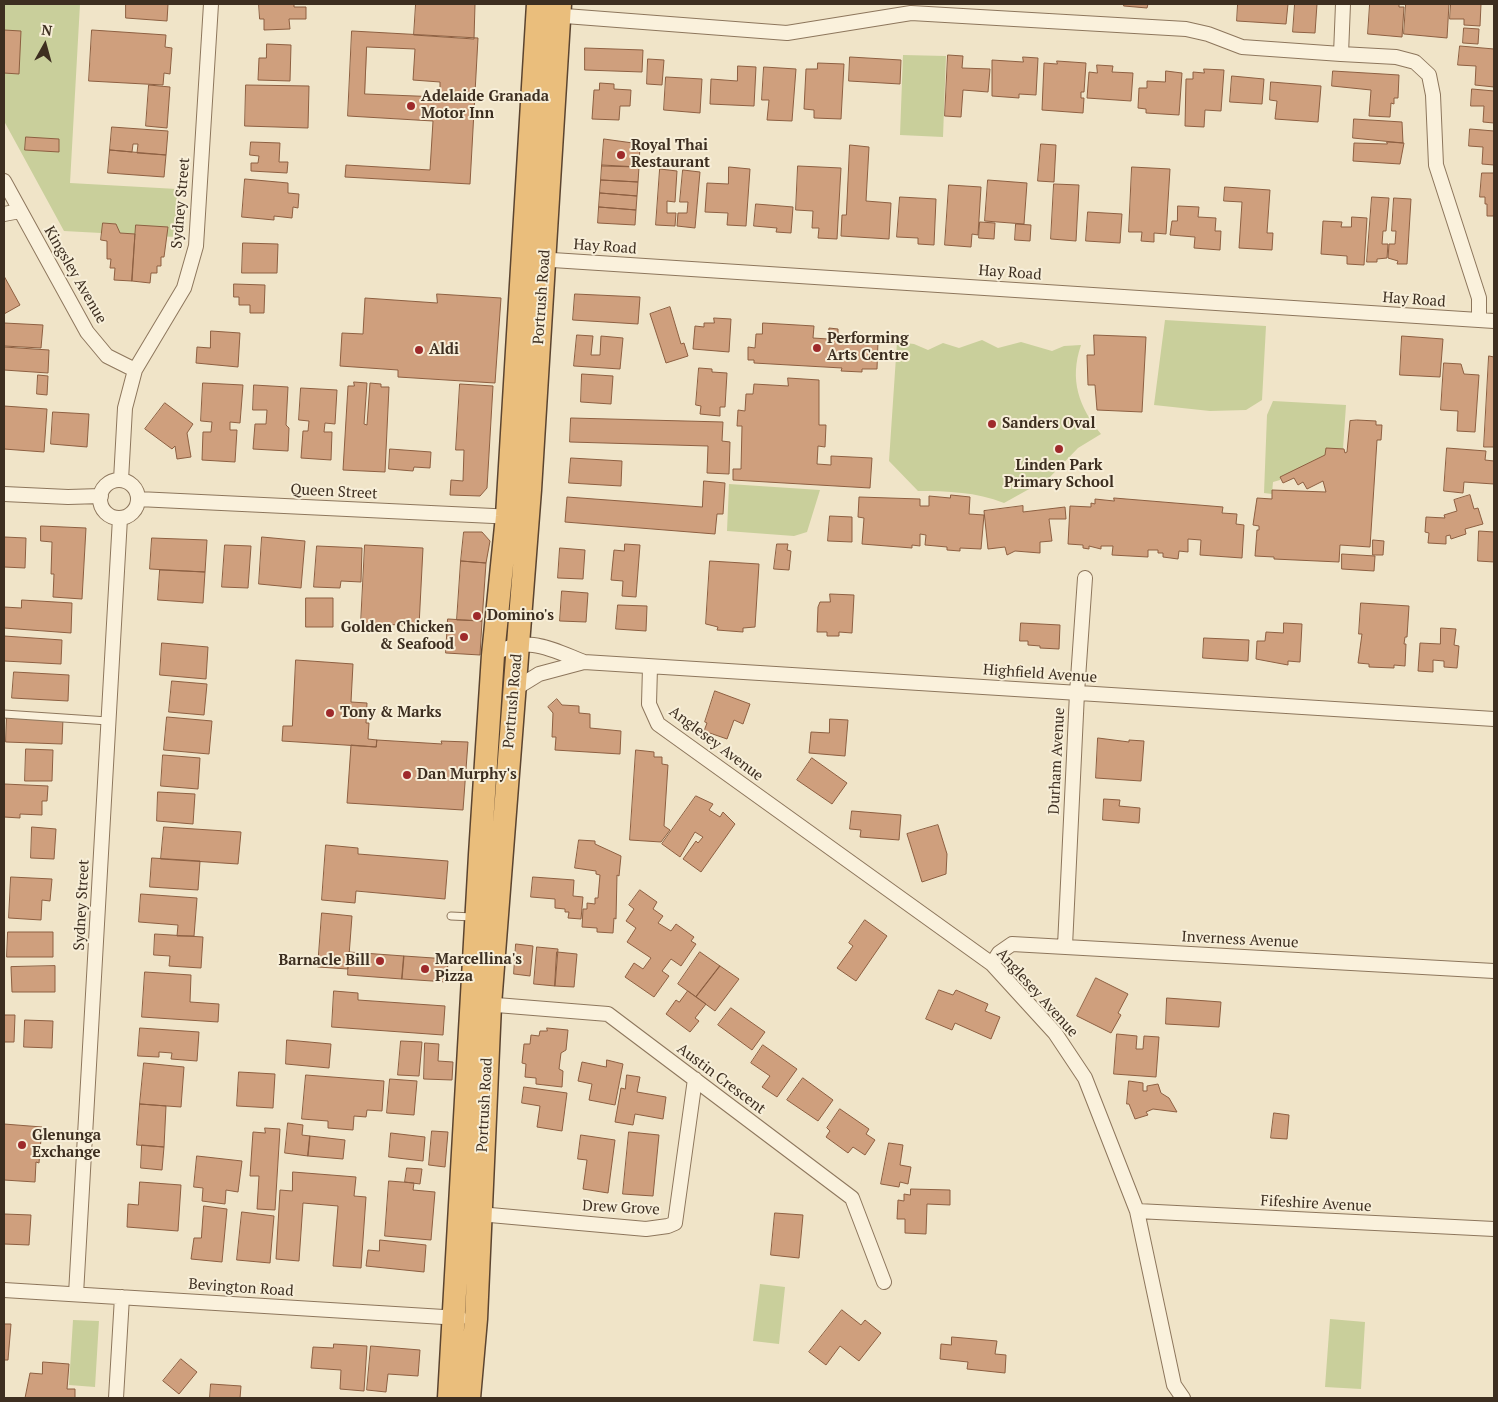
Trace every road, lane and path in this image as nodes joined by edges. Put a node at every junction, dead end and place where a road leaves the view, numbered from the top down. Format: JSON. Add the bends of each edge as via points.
{"nodes":[{"id":1,"x":211,"y":4,"type":"edge"},
{"id":2,"x":1343,"y":4,"type":"edge"},
{"id":3,"x":549,"y":9,"type":"edge"},
{"id":4,"x":1341,"y":54,"type":"junction"},
{"id":5,"x":4,"y":181,"type":"edge"},
{"id":6,"x":20,"y":211,"type":"junction"},
{"id":7,"x":4,"y":214,"type":"edge"},
{"id":8,"x":523,"y":258,"type":"junction"},
{"id":9,"x":545,"y":259,"type":"junction"},
{"id":10,"x":1480,"y":320,"type":"junction"},
{"id":11,"x":1494,"y":321,"type":"edge"},
{"id":12,"x":135,"y":370,"type":"junction"},
{"id":13,"x":121,"y":480,"type":"junction"},
{"id":14,"x":4,"y":494,"type":"edge"},
{"id":15,"x":101,"y":496,"type":"junction"},
{"id":16,"x":138,"y":499,"type":"junction"},
{"id":17,"x":517,"y":517,"type":"junction"},
{"id":18,"x":120,"y":518,"type":"junction"},
{"id":19,"x":1085,"y":578,"type":"dead end"},
{"id":20,"x":518,"y":644,"type":"junction"},
{"id":21,"x":493,"y":655,"type":"junction"},
{"id":22,"x":584,"y":662,"type":"junction"},
{"id":23,"x":650,"y":667,"type":"junction"},
{"id":24,"x":496,"y":691,"type":"junction"},
{"id":25,"x":1077,"y":693,"type":"junction"},
{"id":26,"x":4,"y":714,"type":"edge"},
{"id":27,"x":1494,"y":718,"type":"edge"},
{"id":28,"x":108,"y":720,"type":"junction"},
{"id":29,"x":503,"y":831,"type":"junction"},
{"id":30,"x":484,"y":911,"type":"junction"},
{"id":31,"x":451,"y":916,"type":"dead end"},
{"id":32,"x":1065,"y":946,"type":"junction"},
{"id":33,"x":992,"y":964,"type":"junction"},
{"id":34,"x":1494,"y":971,"type":"edge"},
{"id":35,"x":481,"y":1004,"type":"junction"},
{"id":36,"x":695,"y":1079,"type":"junction"},
{"id":37,"x":1137,"y":1211,"type":"junction"},
{"id":38,"x":479,"y":1214,"type":"junction"},
{"id":39,"x":1494,"y":1229,"type":"edge"},
{"id":40,"x":884,"y":1282,"type":"dead end"},
{"id":41,"x":4,"y":1290,"type":"edge"},
{"id":42,"x":76,"y":1294,"type":"junction"},
{"id":43,"x":122,"y":1297,"type":"junction"},
{"id":44,"x":465,"y":1318,"type":"junction"},
{"id":45,"x":116,"y":1398,"type":"edge"},
{"id":46,"x":450,"y":1398,"type":"edge"},
{"id":47,"x":469,"y":1398,"type":"edge"},
{"id":48,"x":1183,"y":1398,"type":"edge"}],
"edges":[{"from":1,"to":12,"type":"street","name":"Sydney Street","via":[[196,246],[184,288]]},
{"from":2,"to":4,"type":"street"},
{"from":3,"to":4,"type":"street","via":[[786,33],[911,13],[1186,29],[1242,47]]},
{"from":3,"to":8,"type":"highway","name":"Portrush Road"},
{"from":3,"to":9,"type":"highway","name":"Portrush Road"},
{"from":4,"to":10,"type":"street","via":[[1396,57],[1415,62],[1429,75],[1436,165],[1479,298]]},
{"from":5,"to":6,"type":"street","name":"Kingsley Avenue"},
{"from":6,"to":7,"type":"street"},
{"from":6,"to":12,"type":"street","name":"Kingsley Avenue","via":[[87,332],[107,356]]},
{"from":8,"to":9,"type":"street","name":"Hay Road"},
{"from":8,"to":17,"type":"highway","name":"Portrush Road"},
{"from":9,"to":10,"type":"street","name":"Hay Road"},
{"from":9,"to":17,"type":"highway","name":"Portrush Road"},
{"from":10,"to":11,"type":"street","name":"Hay Road"},
{"from":12,"to":13,"type":"street","name":"Sydney Street","via":[[125,408]]},
{"from":13,"to":15,"type":"street","via":[[108,484]]},
{"from":13,"to":16,"type":"street","via":[[133,486]]},
{"from":14,"to":15,"type":"street"},
{"from":15,"to":18,"type":"street","via":[[104,509]]},
{"from":16,"to":17,"type":"street","name":"Queen Street"},
{"from":16,"to":18,"type":"street","via":[[136,509]]},
{"from":17,"to":20,"type":"highway","name":"Portrush Road"},
{"from":17,"to":21,"type":"highway","name":"Portrush Road"},
{"from":18,"to":28,"type":"street","name":"Sydney Street"},
{"from":19,"to":25,"type":"street","name":"Durham Avenue"},
{"from":20,"to":21,"type":"street","name":"Highfield Avenue"},
{"from":20,"to":22,"type":"street","name":"Highfield Avenue","via":[[545,645]]},
{"from":20,"to":24,"type":"highway","name":"Portrush Road"},
{"from":21,"to":24,"type":"highway","name":"Portrush Road"},
{"from":22,"to":23,"type":"street","name":"Highfield Avenue"},
{"from":22,"to":24,"type":"street","name":"Highfield Avenue","via":[[539,674]]},
{"from":23,"to":25,"type":"street","name":"Highfield Avenue"},
{"from":23,"to":33,"type":"street","name":"Anglesey Avenue","via":[[649,704],[658,724]]},
{"from":24,"to":29,"type":"highway","name":"Portrush Road"},
{"from":24,"to":30,"type":"highway","name":"Portrush Road","via":[[485,723]]},
{"from":25,"to":27,"type":"street","name":"Highfield Avenue"},
{"from":25,"to":32,"type":"street","name":"Durham Avenue"},
{"from":26,"to":28,"type":"lane"},
{"from":28,"to":42,"type":"street","name":"Sydney Street"},
{"from":29,"to":30,"type":"lane"},
{"from":29,"to":35,"type":"highway","name":"Portrush Road"},
{"from":30,"to":31,"type":"lane"},
{"from":30,"to":35,"type":"highway","name":"Portrush Road"},
{"from":32,"to":33,"type":"street","name":"Inverness Avenue","via":[[1012,944],[999,953]]},
{"from":32,"to":34,"type":"street","name":"Inverness Avenue"},
{"from":33,"to":37,"type":"street","name":"Anglesey Avenue","via":[[1055,1033],[1085,1078]]},
{"from":35,"to":36,"type":"street","name":"Austin Crescent","via":[[608,1014]]},
{"from":35,"to":38,"type":"highway","name":"Portrush Road"},
{"from":35,"to":44,"type":"highway","name":"Portrush Road"},
{"from":36,"to":38,"type":"street","name":"Drew Grove","via":[[675,1223],[646,1229]]},
{"from":36,"to":40,"type":"street","name":"Austin Crescent","via":[[852,1198]]},
{"from":37,"to":39,"type":"street","name":"Fifeshire Avenue"},
{"from":37,"to":48,"type":"street","name":"Anglesey Avenue","via":[[1174,1385]]},
{"from":38,"to":44,"type":"highway","name":"Portrush Road"},
{"from":41,"to":42,"type":"street","name":"Bevington Road"},
{"from":42,"to":43,"type":"street","name":"Bevington Road"},
{"from":43,"to":44,"type":"street","name":"Bevington Road"},
{"from":43,"to":45,"type":"street"},
{"from":44,"to":46,"type":"highway","name":"Portrush Road"},
{"from":44,"to":47,"type":"highway","name":"Portrush Road"}]}
